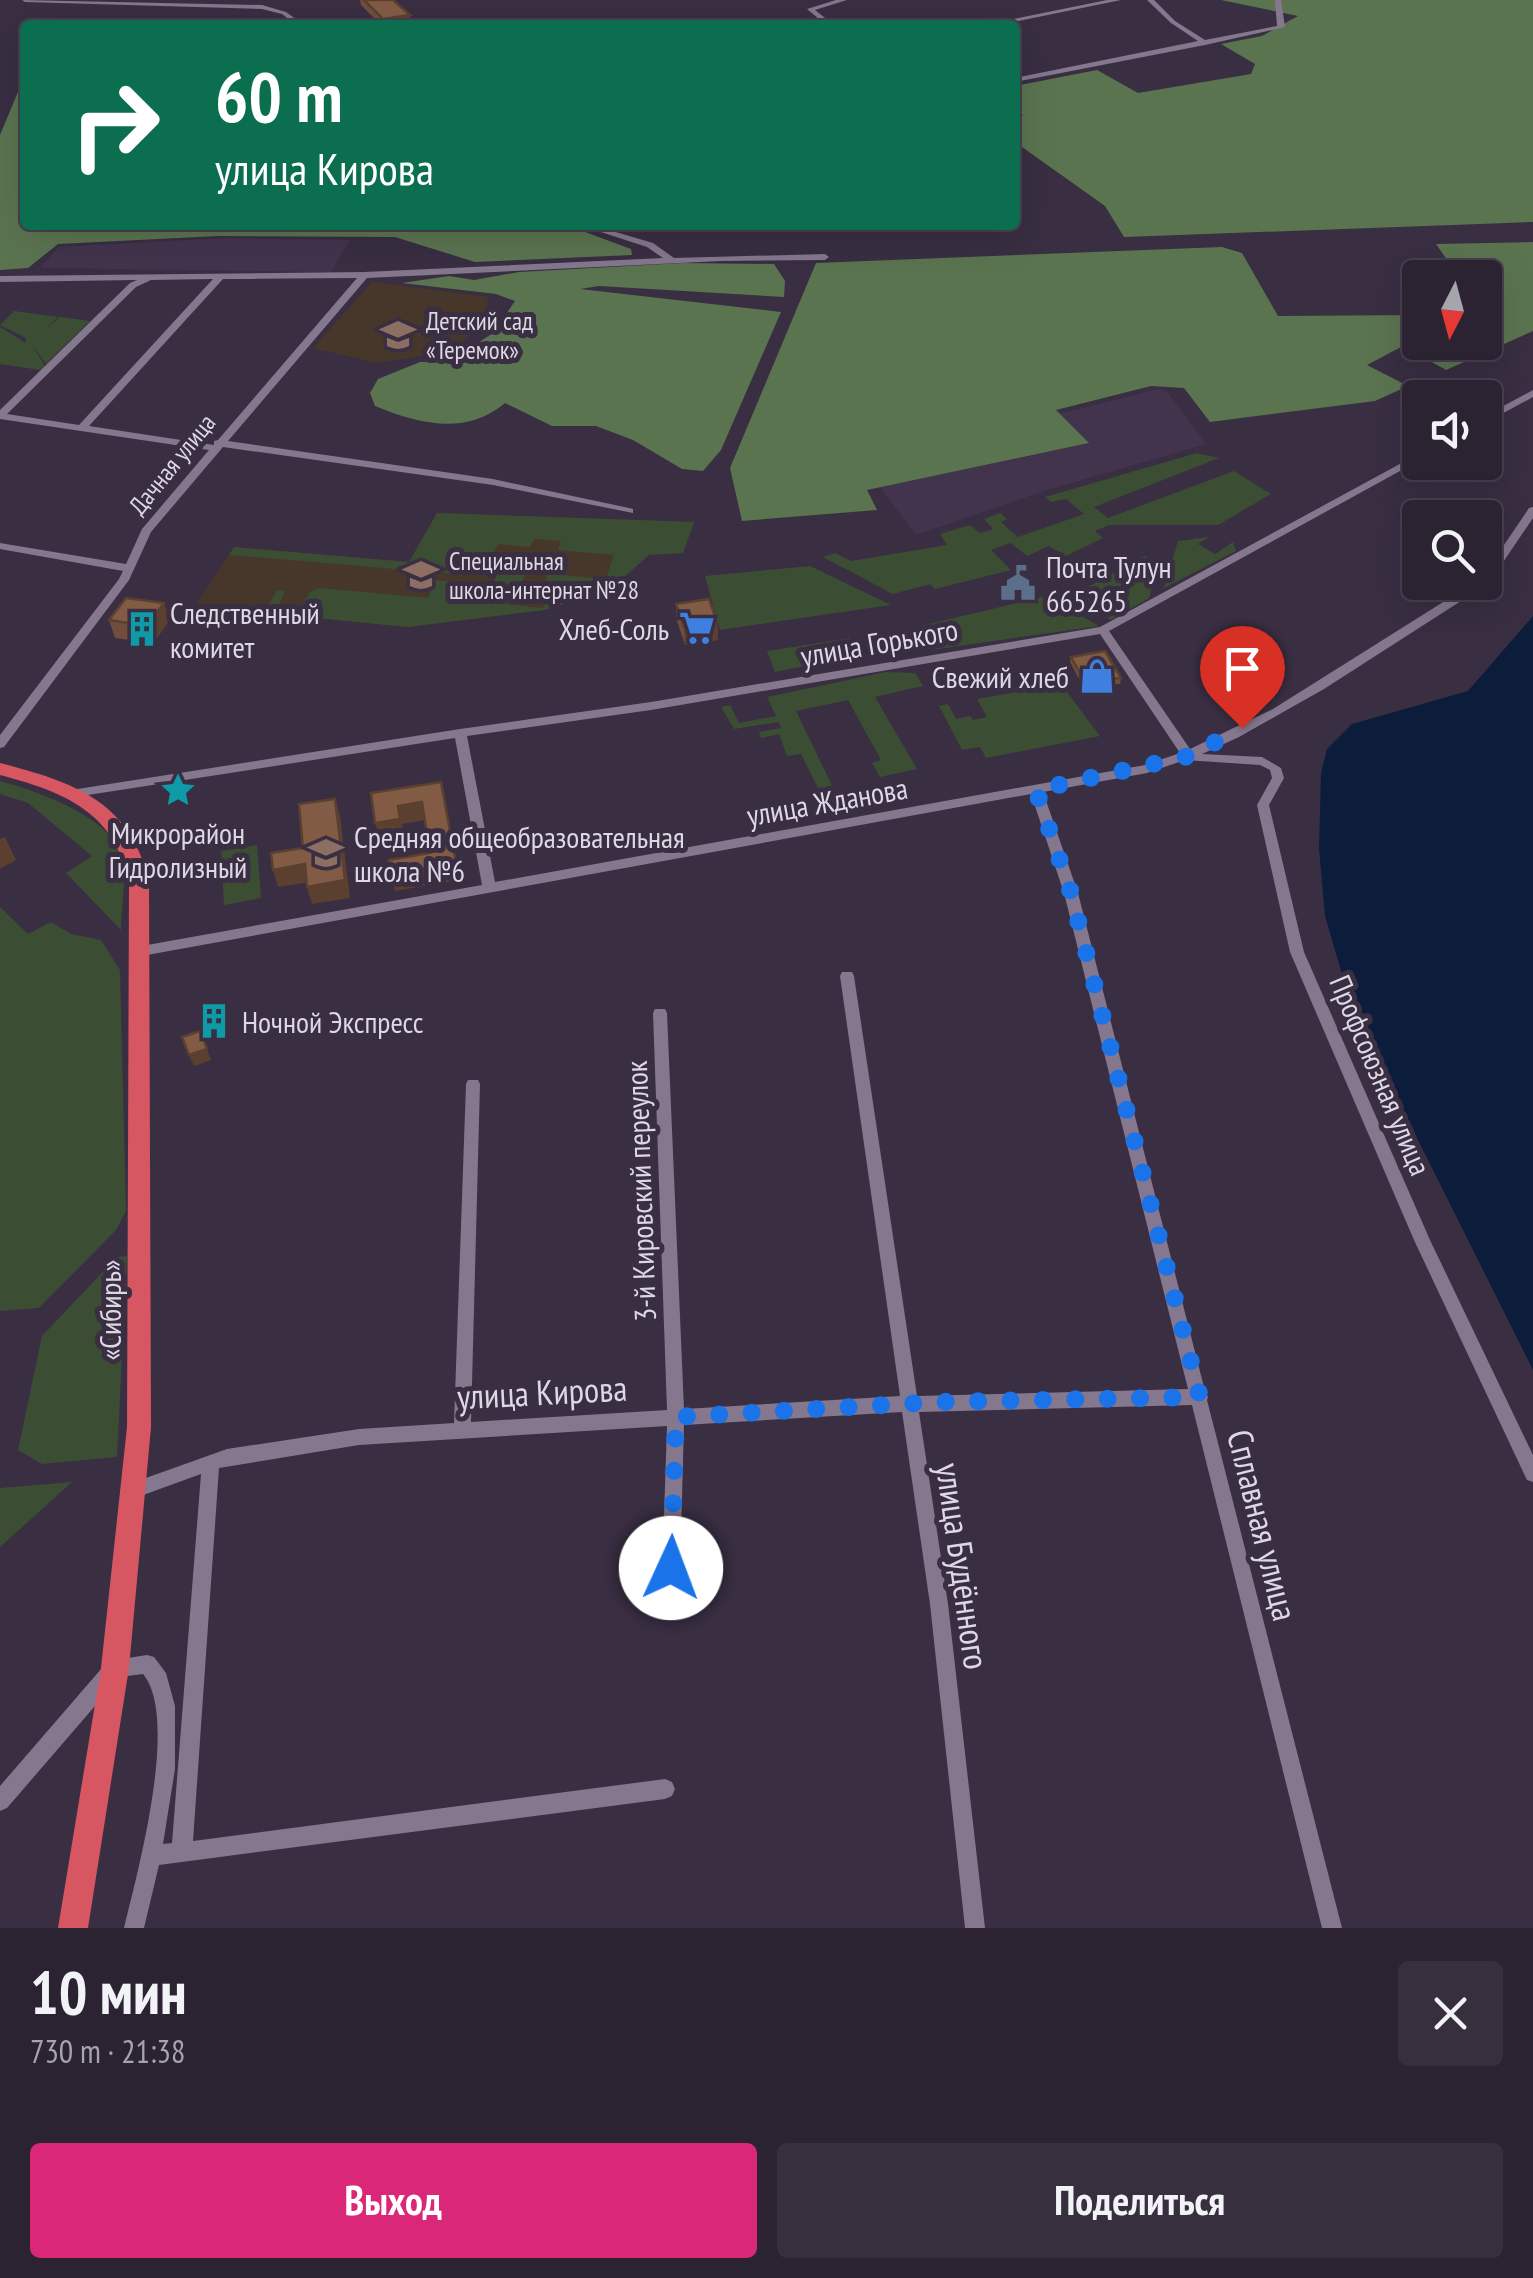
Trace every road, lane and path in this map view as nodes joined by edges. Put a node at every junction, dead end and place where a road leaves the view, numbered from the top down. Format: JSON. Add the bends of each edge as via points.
{"nodes":[{"id":1,"x":25,"y":0,"type":"edge"},
{"id":2,"x":271,"y":0,"type":"edge"},
{"id":3,"x":285,"y":0,"type":"edge"},
{"id":4,"x":844,"y":0,"type":"edge"},
{"id":5,"x":1118,"y":0,"type":"edge"},
{"id":6,"x":1150,"y":0,"type":"edge"},
{"id":7,"x":1278,"y":0,"type":"edge"},
{"id":8,"x":262,"y":8,"type":"junction"},
{"id":9,"x":284,"y":13,"type":"junction"},
{"id":10,"x":293,"y":20,"type":"edge"},
{"id":11,"x":823,"y":20,"type":"edge"},
{"id":12,"x":1014,"y":20,"type":"edge"},
{"id":13,"x":1206,"y":43,"type":"junction"},
{"id":14,"x":1020,"y":79,"type":"edge"},
{"id":15,"x":600,"y":230,"type":"edge"},
{"id":16,"x":650,"y":245,"type":"junction"},
{"id":17,"x":825,"y":257,"type":"dead end"},
{"id":18,"x":672,"y":260,"type":"junction"},
{"id":19,"x":636,"y":262,"type":"junction"},
{"id":20,"x":364,"y":275,"type":"junction"},
{"id":21,"x":221,"y":276,"type":"junction"},
{"id":22,"x":0,"y":278,"type":"edge"},
{"id":23,"x":148,"y":278,"type":"junction"},
{"id":24,"x":1533,"y":393,"type":"edge"},
{"id":25,"x":1502,"y":410,"type":"edge"},
{"id":26,"x":0,"y":416,"type":"edge"},
{"id":27,"x":82,"y":429,"type":"junction"},
{"id":28,"x":216,"y":446,"type":"junction"},
{"id":29,"x":1402,"y":466,"type":"edge"},
{"id":30,"x":1533,"y":510,"type":"edge"},
{"id":31,"x":629,"y":511,"type":"dead end"},
{"id":32,"x":0,"y":546,"type":"edge"},
{"id":33,"x":1502,"y":556,"type":"edge"},
{"id":34,"x":127,"y":568,"type":"junction"},
{"id":35,"x":1455,"y":600,"type":"edge"},
{"id":36,"x":1103,"y":630,"type":"junction"},
{"id":37,"x":460,"y":733,"type":"junction"},
{"id":38,"x":0,"y":744,"type":"edge"},
{"id":39,"x":1189,"y":756,"type":"junction"},
{"id":40,"x":0,"y":769,"type":"edge"},
{"id":41,"x":1036,"y":790,"type":"junction"},
{"id":42,"x":75,"y":793,"type":"junction"},
{"id":43,"x":489,"y":886,"type":"junction"},
{"id":44,"x":136,"y":952,"type":"junction"},
{"id":45,"x":847,"y":976,"type":"dead end"},
{"id":46,"x":660,"y":1013,"type":"dead end"},
{"id":47,"x":473,"y":1084,"type":"dead end"},
{"id":48,"x":1200,"y":1397,"type":"junction"},
{"id":49,"x":908,"y":1404,"type":"junction"},
{"id":50,"x":676,"y":1417,"type":"junction"},
{"id":51,"x":462,"y":1429,"type":"junction"},
{"id":52,"x":210,"y":1463,"type":"junction"},
{"id":53,"x":1533,"y":1474,"type":"edge"},
{"id":54,"x":135,"y":1490,"type":"junction"},
{"id":55,"x":670,"y":1606,"type":"dead end"},
{"id":56,"x":115,"y":1668,"type":"junction"},
{"id":57,"x":665,"y":1789,"type":"dead end"},
{"id":58,"x":0,"y":1801,"type":"edge"},
{"id":59,"x":182,"y":1850,"type":"junction"},
{"id":60,"x":152,"y":1856,"type":"junction"},
{"id":61,"x":73,"y":1928,"type":"edge"},
{"id":62,"x":134,"y":1928,"type":"edge"},
{"id":63,"x":975,"y":1928,"type":"edge"},
{"id":64,"x":1332,"y":1928,"type":"edge"}],
"edges":[{"from":1,"to":8,"type":"street"},
{"from":2,"to":8,"type":"street"},
{"from":3,"to":9,"type":"street"},
{"from":4,"to":11,"type":"street","via":[[810,10]]},
{"from":5,"to":12,"type":"street"},
{"from":6,"to":13,"type":"street"},
{"from":7,"to":13,"type":"street","via":[[1282,27]]},
{"from":8,"to":9,"type":"street"},
{"from":9,"to":10,"type":"street"},
{"from":13,"to":14,"type":"street"},
{"from":15,"to":16,"type":"street"},
{"from":16,"to":18,"type":"street"},
{"from":16,"to":19,"type":"street"},
{"from":17,"to":18,"type":"street"},
{"from":18,"to":19,"type":"street"},
{"from":19,"to":20,"type":"street"},
{"from":20,"to":21,"type":"street"},
{"from":20,"to":28,"type":"street","name":"Дачная улица"},
{"from":21,"to":23,"type":"street"},
{"from":21,"to":27,"type":"street"},
{"from":22,"to":23,"type":"street"},
{"from":23,"to":26,"type":"street","via":[[133,285]]},
{"from":24,"to":25,"type":"street"},
{"from":26,"to":27,"type":"street"},
{"from":27,"to":28,"type":"street"},
{"from":28,"to":31,"type":"street","via":[[493,482]]},
{"from":28,"to":34,"type":"street","name":"Дачная улица","via":[[146,531]]},
{"from":29,"to":36,"type":"street","name":"улица Горького"},
{"from":30,"to":33,"type":"street","name":"улица Жданова"},
{"from":32,"to":34,"type":"street"},
{"from":34,"to":38,"type":"street","name":"Дачная улица","via":[[85,636]]},
{"from":35,"to":39,"type":"street","name":"улица Жданова"},
{"from":36,"to":37,"type":"street","name":"улица Горького"},
{"from":36,"to":39,"type":"street"},
{"from":37,"to":42,"type":"street"},
{"from":37,"to":43,"type":"street"},
{"from":39,"to":41,"type":"street","name":"улица Жданова"},
{"from":39,"to":53,"type":"street","name":"Профсоюзная улица","via":[[1262,761],[1276,768],[1278,778],[1264,804],[1297,952]]},
{"from":40,"to":42,"type":"highway","name":"«Сибирь»"},
{"from":41,"to":43,"type":"street","name":"улица Жданова"},
{"from":41,"to":48,"type":"street","name":"Сплавная улица","via":[[1071,893]]},
{"from":42,"to":44,"type":"highway","name":"«Сибирь»","via":[[118,826],[130,844],[139,882]]},
{"from":43,"to":44,"type":"street","name":"улица Жданова"},
{"from":44,"to":54,"type":"highway","name":"«Сибирь»","via":[[142,1379]]},
{"from":45,"to":49,"type":"street","name":"улица Будённого"},
{"from":46,"to":50,"type":"street","name":"3-й Кировский переулок"},
{"from":47,"to":51,"type":"street"},
{"from":48,"to":49,"type":"street","name":"улица Кирова"},
{"from":48,"to":64,"type":"street","name":"Сплавная улица"},
{"from":49,"to":50,"type":"street","name":"улица Кирова"},
{"from":49,"to":63,"type":"street","name":"улица Будённого","via":[[940,1604]]},
{"from":50,"to":51,"type":"street","name":"улица Кирова"},
{"from":50,"to":55,"type":"street","name":"3-й Кировский переулок"},
{"from":51,"to":52,"type":"street","name":"улица Кирова","via":[[316,1442]]},
{"from":52,"to":54,"type":"street","name":"улица Кирова"},
{"from":52,"to":59,"type":"street"},
{"from":54,"to":56,"type":"highway","name":"«Сибирь»"},
{"from":56,"to":58,"type":"street"},
{"from":56,"to":60,"type":"street","via":[[146,1664],[160,1682],[166,1736]]},
{"from":56,"to":61,"type":"highway","name":"«Сибирь»"},
{"from":57,"to":59,"type":"street"},
{"from":59,"to":60,"type":"street"},
{"from":60,"to":62,"type":"street"}]}
